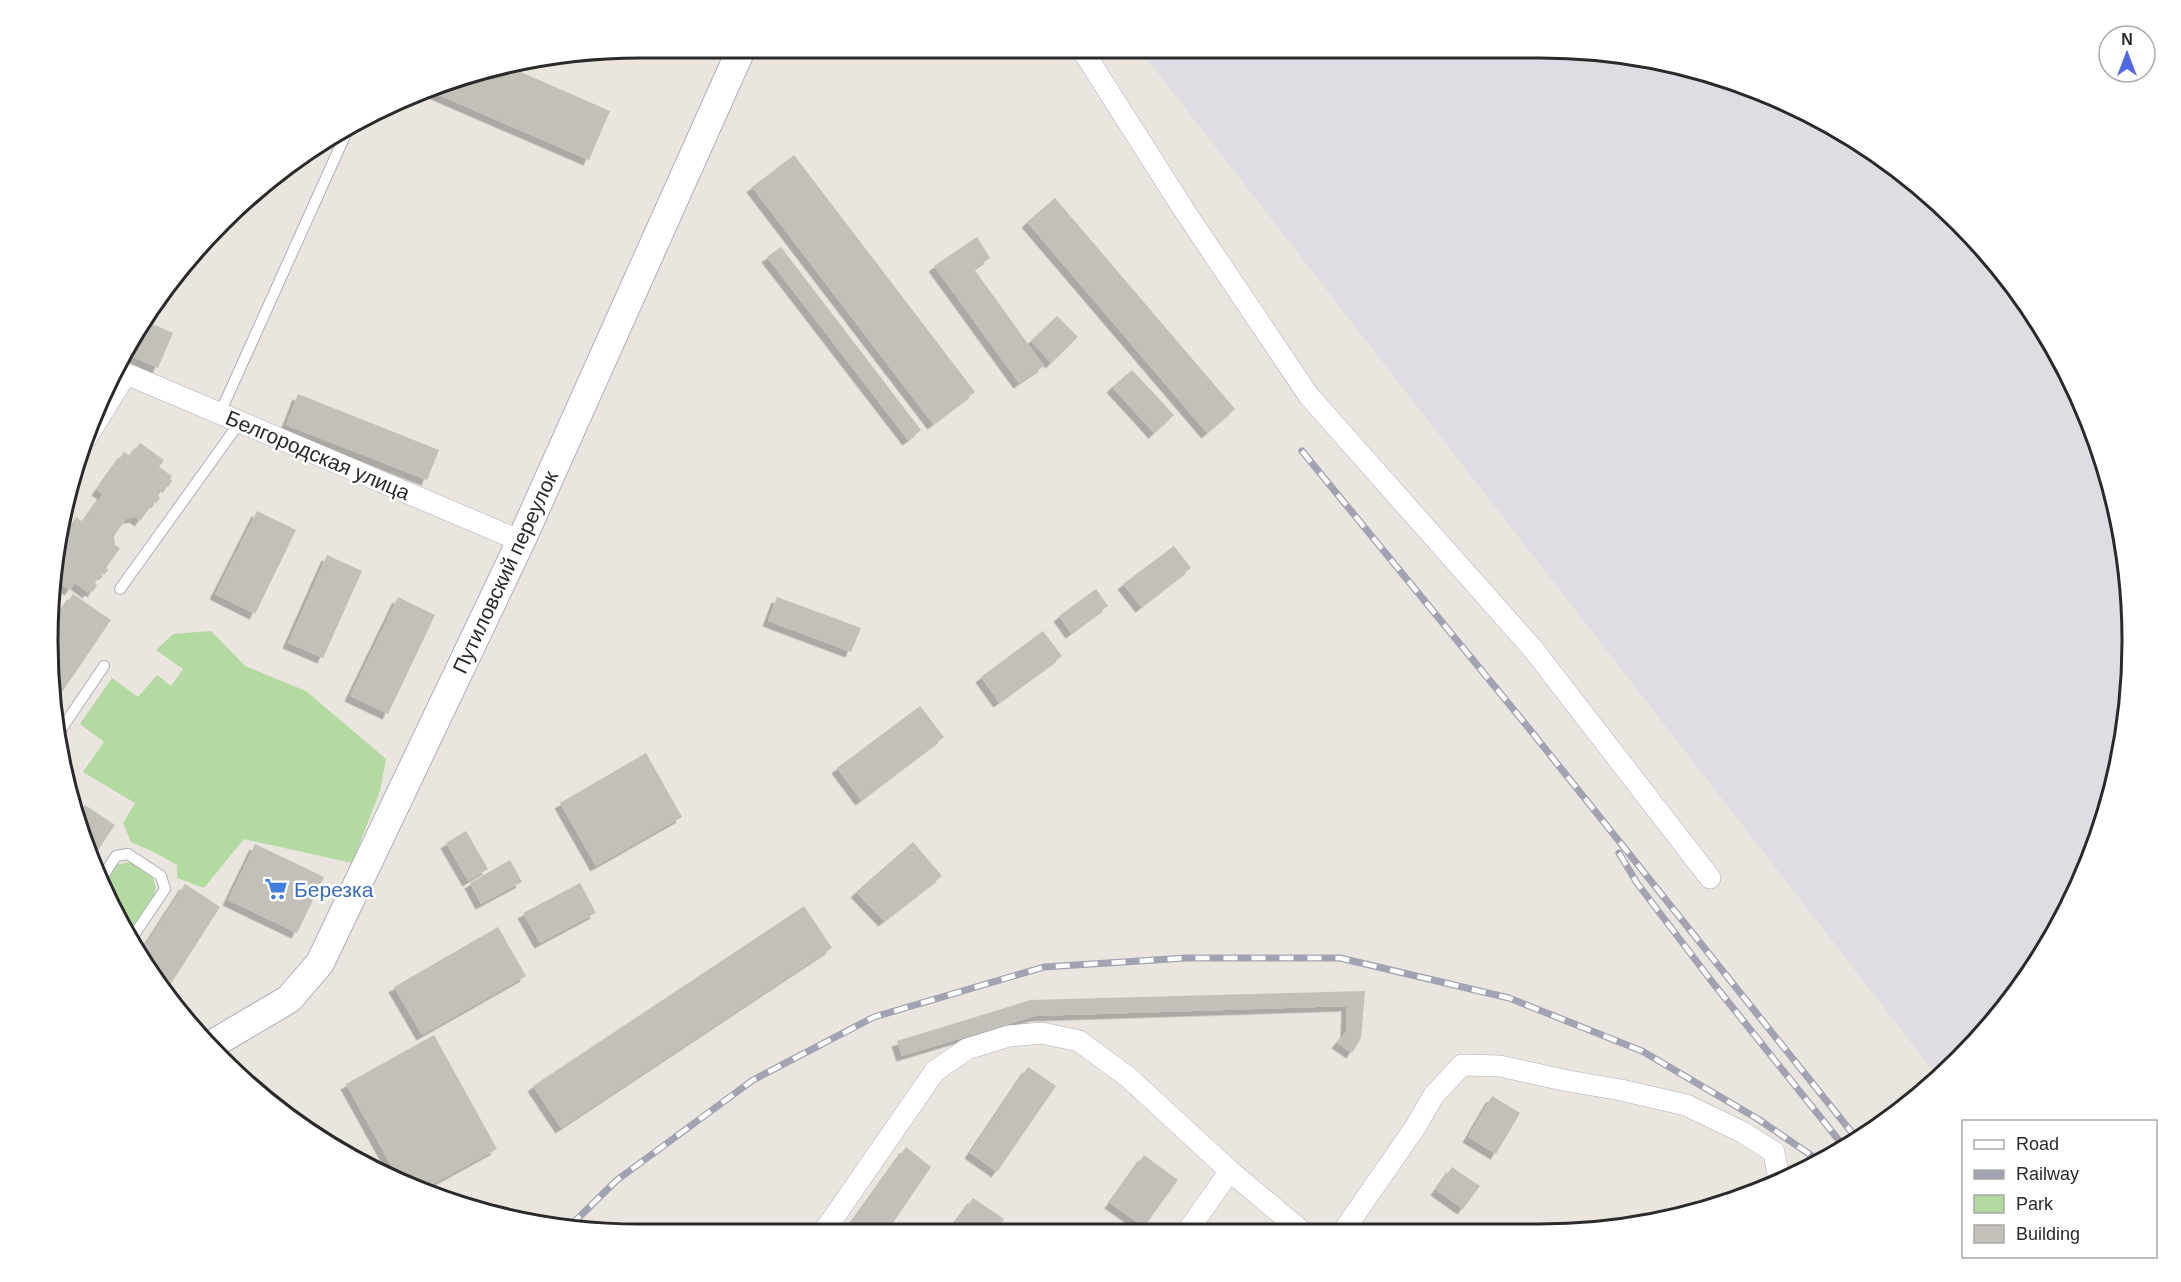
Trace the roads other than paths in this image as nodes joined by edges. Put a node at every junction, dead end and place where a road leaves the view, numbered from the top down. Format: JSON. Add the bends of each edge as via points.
{"nodes":[{"id":1,"x":737,"y":58,"type":"edge"},
{"id":2,"x":1087,"y":58,"type":"edge"},
{"id":3,"x":342,"y":142,"type":"edge"},
{"id":4,"x":124,"y":373,"type":"edge"},
{"id":5,"x":220,"y":413,"type":"junction"},
{"id":6,"x":240,"y":422,"type":"junction"},
{"id":7,"x":521,"y":541,"type":"junction"},
{"id":8,"x":120,"y":589,"type":"dead end"},
{"id":9,"x":104,"y":666,"type":"dead end"},
{"id":10,"x":64,"y":725,"type":"edge"},
{"id":11,"x":106,"y":871,"type":"edge"},
{"id":12,"x":1710,"y":878,"type":"dead end"},
{"id":13,"x":137,"y":931,"type":"edge"},
{"id":14,"x":218,"y":1041,"type":"edge"},
{"id":15,"x":1230,"y":1171,"type":"junction"},
{"id":16,"x":1778,"y":1172,"type":"edge"},
{"id":17,"x":829,"y":1224,"type":"edge"},
{"id":18,"x":1192,"y":1224,"type":"edge"},
{"id":19,"x":1293,"y":1224,"type":"edge"},
{"id":20,"x":1348,"y":1224,"type":"edge"}],
"edges":[{"from":1,"to":7,"type":"main road","name":"Путиловский переулок"},
{"from":2,"to":12,"type":"street","via":[[1309,396],[1533,649]]},
{"from":3,"to":5,"type":"lane"},
{"from":4,"to":5,"type":"street","name":"Белгородская улица"},
{"from":5,"to":6,"type":"street","name":"Белгородская улица"},
{"from":6,"to":7,"type":"street","name":"Белгородская улица"},
{"from":6,"to":8,"type":"lane"},
{"from":7,"to":14,"type":"main road","name":"Путиловский переулок","via":[[320,963],[289,999]]},
{"from":9,"to":10,"type":"lane"},
{"from":11,"to":13,"type":"lane","via":[[116,856],[128,854],[161,876],[165,889]]},
{"from":15,"to":17,"type":"street","via":[[1136,1084],[1079,1041],[1042,1033],[1009,1036],[967,1049],[935,1071]]},
{"from":15,"to":18,"type":"street"},
{"from":15,"to":19,"type":"street"},
{"from":16,"to":20,"type":"street","via":[[1774,1152],[1686,1105],[1500,1066],[1462,1065],[1434,1095]]}]}
